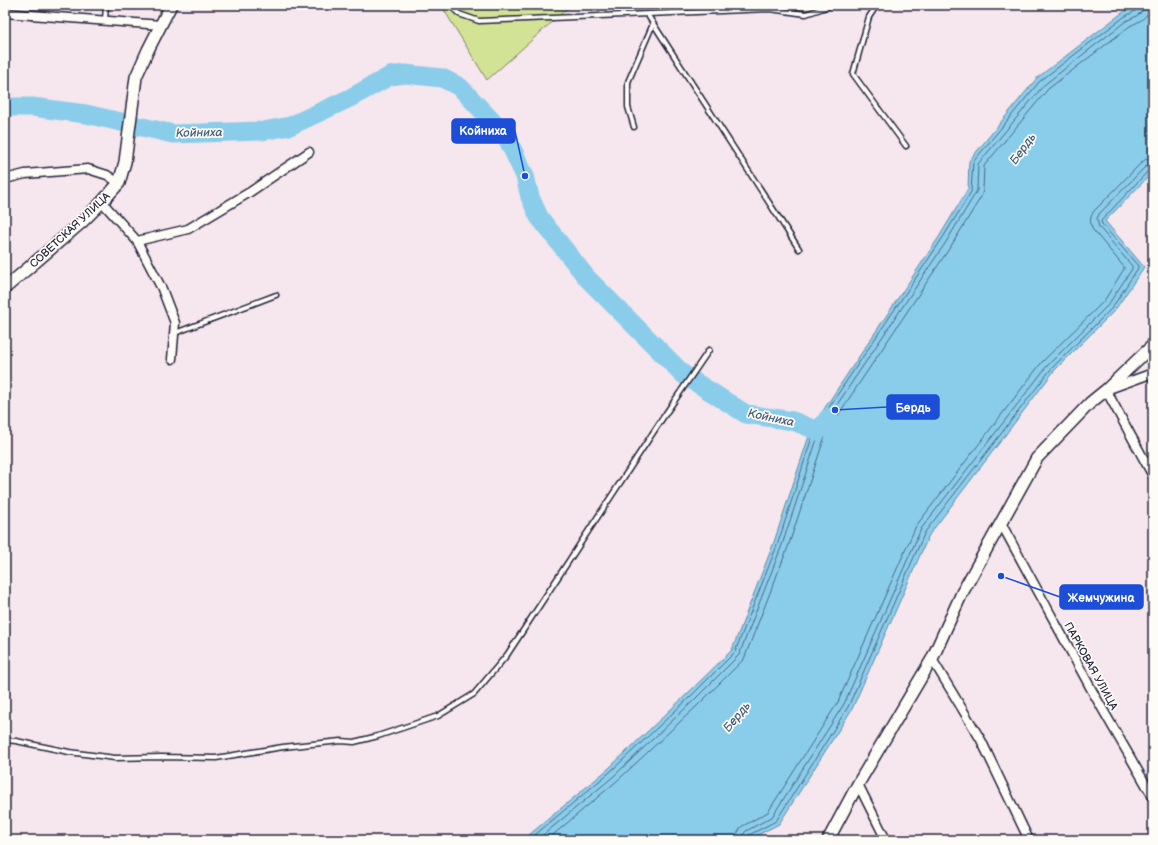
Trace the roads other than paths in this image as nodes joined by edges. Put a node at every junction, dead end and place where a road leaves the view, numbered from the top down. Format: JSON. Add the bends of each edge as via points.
{"nodes":[{"id":1,"x":106,"y":5,"type":"edge"},
{"id":2,"x":171,"y":5,"type":"edge"},
{"id":3,"x":450,"y":5,"type":"edge"},
{"id":4,"x":832,"y":5,"type":"edge"},
{"id":5,"x":878,"y":5,"type":"edge"},
{"id":6,"x":769,"y":7,"type":"edge"},
{"id":7,"x":5,"y":13,"type":"edge"},
{"id":8,"x":647,"y":14,"type":"junction"},
{"id":9,"x":105,"y":20,"type":"junction"},
{"id":10,"x":653,"y":24,"type":"junction"},
{"id":11,"x":161,"y":25,"type":"junction"},
{"id":12,"x":634,"y":127,"type":"dead end"},
{"id":13,"x":906,"y":146,"type":"dead end"},
{"id":14,"x":309,"y":152,"type":"dead end"},
{"id":15,"x":5,"y":180,"type":"edge"},
{"id":16,"x":119,"y":183,"type":"junction"},
{"id":17,"x":102,"y":202,"type":"junction"},
{"id":18,"x":137,"y":241,"type":"junction"},
{"id":19,"x":799,"y":249,"type":"dead end"},
{"id":20,"x":5,"y":288,"type":"edge"},
{"id":21,"x":276,"y":295,"type":"dead end"},
{"id":22,"x":174,"y":333,"type":"junction"},
{"id":23,"x":1153,"y":345,"type":"edge"},
{"id":24,"x":709,"y":350,"type":"dead end"},
{"id":25,"x":172,"y":359,"type":"dead end"},
{"id":26,"x":1153,"y":373,"type":"edge"},
{"id":27,"x":1106,"y":390,"type":"junction"},
{"id":28,"x":1153,"y":476,"type":"edge"},
{"id":29,"x":1001,"y":523,"type":"junction"},
{"id":30,"x":932,"y":659,"type":"junction"},
{"id":31,"x":5,"y":740,"type":"edge"},
{"id":32,"x":858,"y":784,"type":"junction"},
{"id":33,"x":1153,"y":797,"type":"edge"},
{"id":34,"x":828,"y":840,"type":"edge"},
{"id":35,"x":886,"y":840,"type":"edge"},
{"id":36,"x":1029,"y":840,"type":"edge"}],
"edges":[{"from":1,"to":9,"type":"lane"},
{"from":2,"to":11,"type":"street","name":"СОВЕТСКАЯ УЛИЦА"},
{"from":3,"to":8,"type":"lane","via":[[459,14],[479,21]]},
{"from":4,"to":6,"type":"lane","via":[[806,14]]},
{"from":5,"to":13,"type":"lane","via":[[869,17],[853,74]]},
{"from":6,"to":8,"type":"lane"},
{"from":7,"to":9,"type":"street"},
{"from":8,"to":10,"type":"lane"},
{"from":9,"to":11,"type":"street"},
{"from":10,"to":12,"type":"lane","via":[[628,82],[628,107]]},
{"from":10,"to":19,"type":"lane"},
{"from":11,"to":16,"type":"street","name":"СОВЕТСКАЯ УЛИЦА","via":[[136,77],[126,162]]},
{"from":14,"to":18,"type":"street","via":[[250,192],[188,229]]},
{"from":15,"to":16,"type":"street","via":[[25,174],[88,169]]},
{"from":16,"to":17,"type":"street","name":"СОВЕТСКАЯ УЛИЦА"},
{"from":17,"to":18,"type":"street"},
{"from":17,"to":20,"type":"street","name":"СОВЕТСКАЯ УЛИЦА"},
{"from":18,"to":22,"type":"street","via":[[162,289],[175,323]]},
{"from":21,"to":22,"type":"lane"},
{"from":22,"to":25,"type":"street"},
{"from":23,"to":27,"type":"street"},
{"from":24,"to":31,"type":"lane","via":[[507,655],[474,694],[438,716],[354,742],[283,747],[216,758],[115,758]]},
{"from":26,"to":27,"type":"street"},
{"from":27,"to":28,"type":"street"},
{"from":27,"to":29,"type":"street","via":[[1037,458]]},
{"from":29,"to":30,"type":"street","via":[[962,593]]},
{"from":29,"to":33,"type":"street","name":"ПАРКОВАЯ УЛИЦА"},
{"from":30,"to":32,"type":"street"},
{"from":30,"to":36,"type":"street","via":[[981,740]]},
{"from":32,"to":34,"type":"street"},
{"from":32,"to":35,"type":"street"}]}
